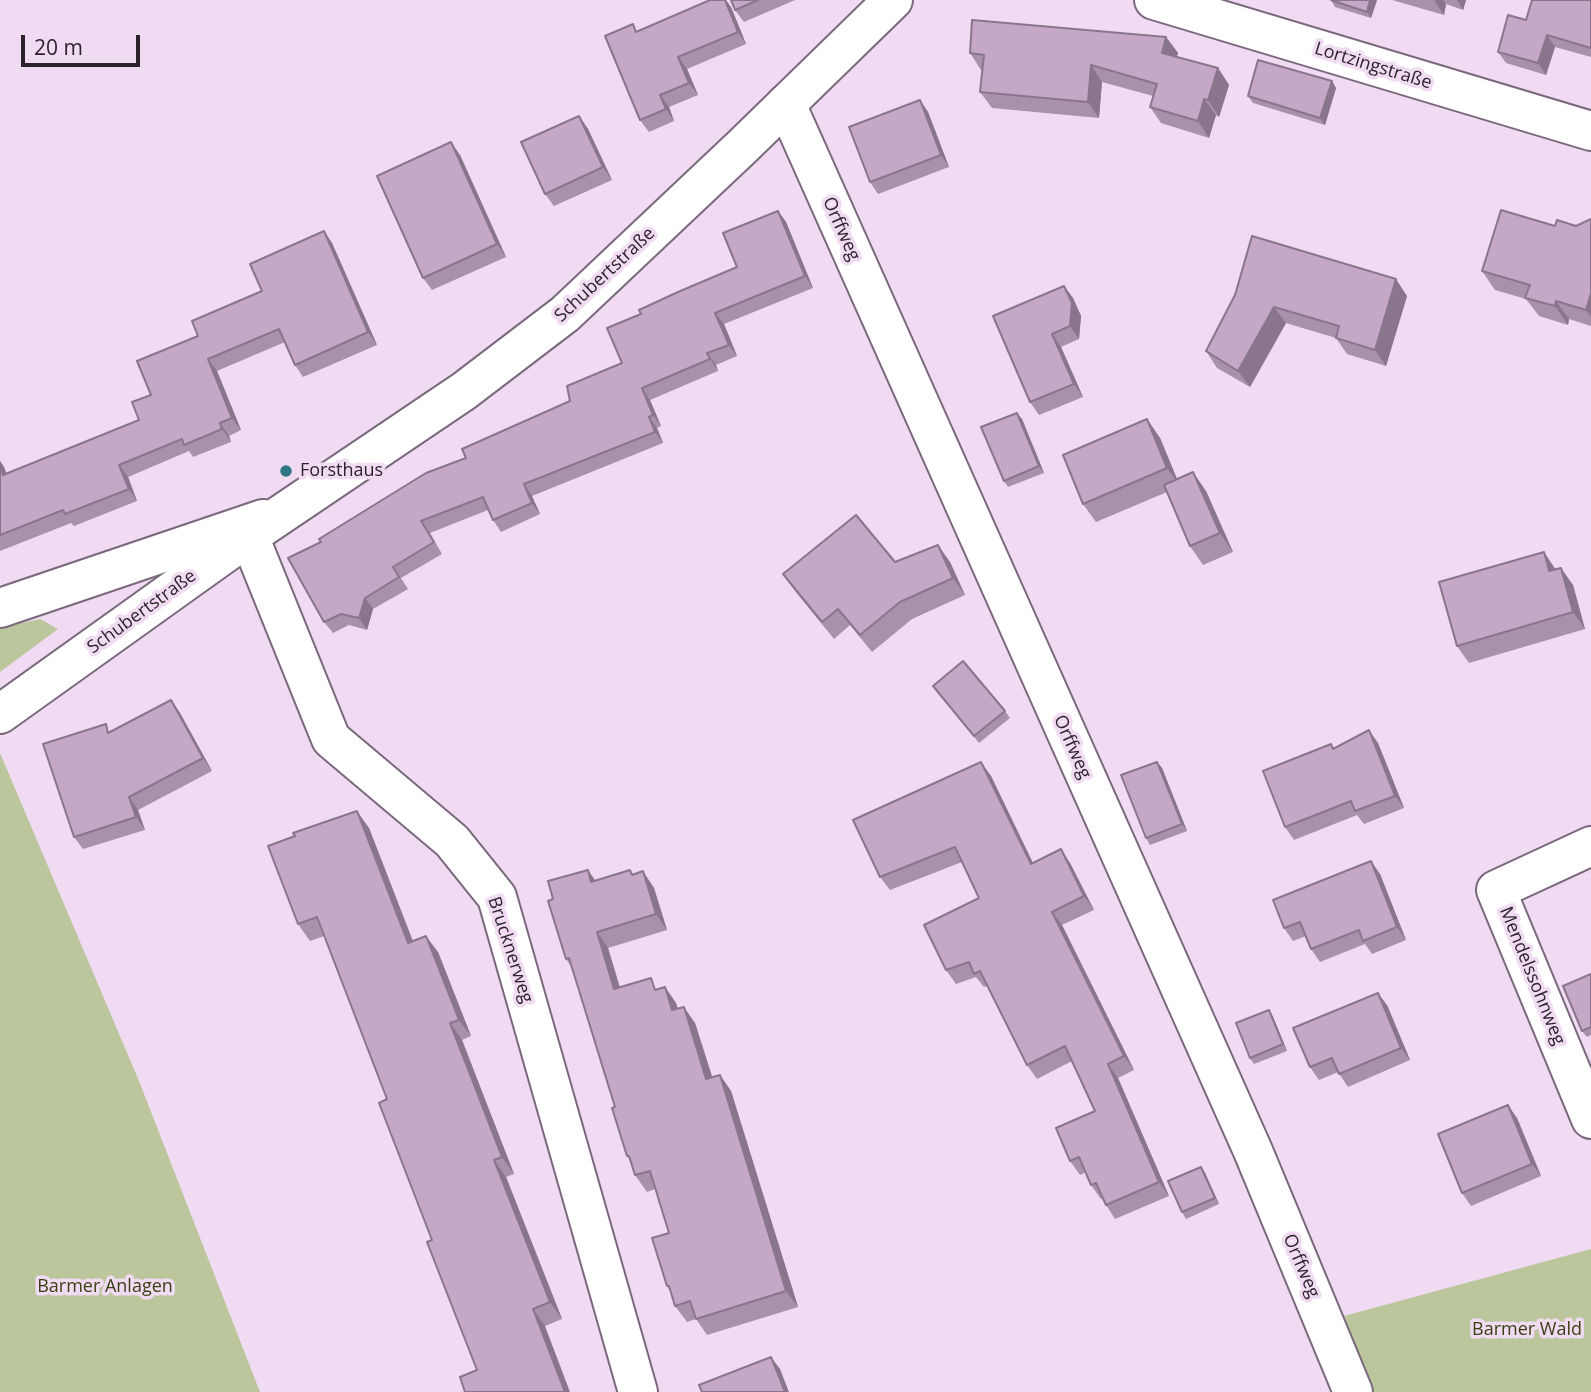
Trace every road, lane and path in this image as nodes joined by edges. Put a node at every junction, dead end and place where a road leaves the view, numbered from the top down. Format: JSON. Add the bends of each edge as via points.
{"nodes":[{"id":1,"x":893,"y":0,"type":"edge"},
{"id":2,"x":1154,"y":0,"type":"edge"},
{"id":3,"x":786,"y":104,"type":"junction"},
{"id":4,"x":1591,"y":131,"type":"edge"},
{"id":5,"x":285,"y":512,"type":"junction"},
{"id":6,"x":249,"y":536,"type":"junction"},
{"id":7,"x":0,"y":608,"type":"edge"},
{"id":8,"x":0,"y":714,"type":"edge"},
{"id":9,"x":1591,"y":846,"type":"edge"},
{"id":10,"x":1591,"y":1119,"type":"edge"},
{"id":11,"x":638,"y":1392,"type":"edge"},
{"id":12,"x":1353,"y":1392,"type":"edge"}],
"edges":[{"from":1,"to":3,"type":"street","name":"Schubertstraße"},
{"from":2,"to":4,"type":"street","name":"Lortzingstraße"},
{"from":3,"to":5,"type":"street","name":"Schubertstraße","via":[[565,313],[464,391]]},
{"from":3,"to":12,"type":"street","name":"Orffweg","via":[[1253,1151]]},
{"from":5,"to":6,"type":"street","name":"Schubertstraße"},
{"from":5,"to":7,"type":"street","name":"Schubertstraße"},
{"from":6,"to":8,"type":"street","name":"Schubertstraße"},
{"from":6,"to":11,"type":"street","name":"Brucknerweg","via":[[331,739],[452,841],[497,897]]},
{"from":9,"to":10,"type":"street","name":"Mendelssohnweg","via":[[1496,890]]}]}
